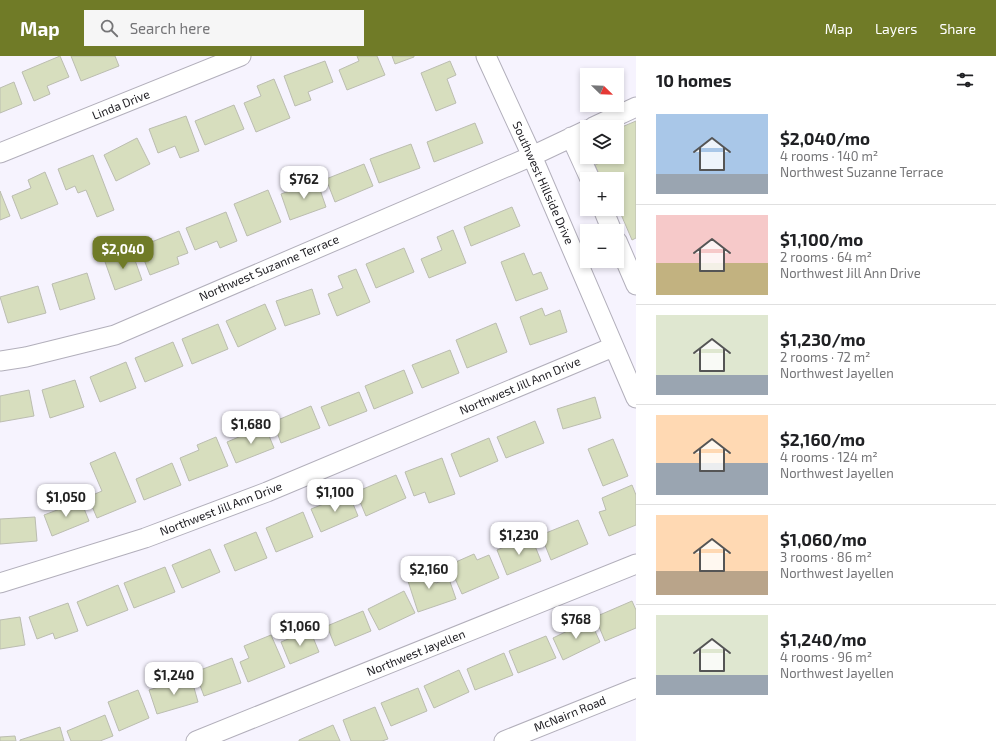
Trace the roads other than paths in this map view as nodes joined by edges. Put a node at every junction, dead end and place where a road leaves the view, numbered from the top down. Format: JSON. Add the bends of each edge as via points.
{"nodes":[{"id":1,"x":241,"y":56,"type":"edge"},
{"id":2,"x":486,"y":56,"type":"edge"},
{"id":3,"x":636,"y":107,"type":"edge"},
{"id":4,"x":608,"y":120,"type":"edge"},
{"id":5,"x":579,"y":133,"type":"edge"},
{"id":6,"x":0,"y":153,"type":"edge"},
{"id":7,"x":532,"y":156,"type":"junction"},
{"id":8,"x":588,"y":172,"type":"edge"},
{"id":9,"x":624,"y":257,"type":"edge"},
{"id":10,"x":636,"y":285,"type":"edge"},
{"id":11,"x":613,"y":347,"type":"junction"},
{"id":12,"x":0,"y":361,"type":"edge"},
{"id":13,"x":636,"y":398,"type":"edge"},
{"id":14,"x":636,"y":564,"type":"edge"},
{"id":15,"x":0,"y":583,"type":"edge"},
{"id":16,"x":636,"y":688,"type":"edge"},
{"id":17,"x":196,"y":741,"type":"edge"},
{"id":18,"x":504,"y":741,"type":"edge"}],
"edges":[{"from":1,"to":6,"type":"street","name":"Linda Drive"},
{"from":2,"to":7,"type":"street","name":"Southwest Hillside Drive"},
{"from":3,"to":4,"type":"street"},
{"from":5,"to":7,"type":"street","name":"Northwest Suzanne Terrace"},
{"from":5,"to":8,"type":"street"},
{"from":7,"to":11,"type":"street","name":"Southwest Hillside Drive"},
{"from":7,"to":12,"type":"street","name":"Northwest Suzanne Terrace","via":[[115,335]]},
{"from":9,"to":10,"type":"street"},
{"from":11,"to":13,"type":"street","name":"Southwest Hillside Drive"},
{"from":11,"to":15,"type":"street","name":"Northwest Jill Ann Drive","via":[[267,492],[145,538]]},
{"from":14,"to":17,"type":"street","name":"Northwest Jayellen"},
{"from":16,"to":18,"type":"street","name":"McNairn Road"}]}
